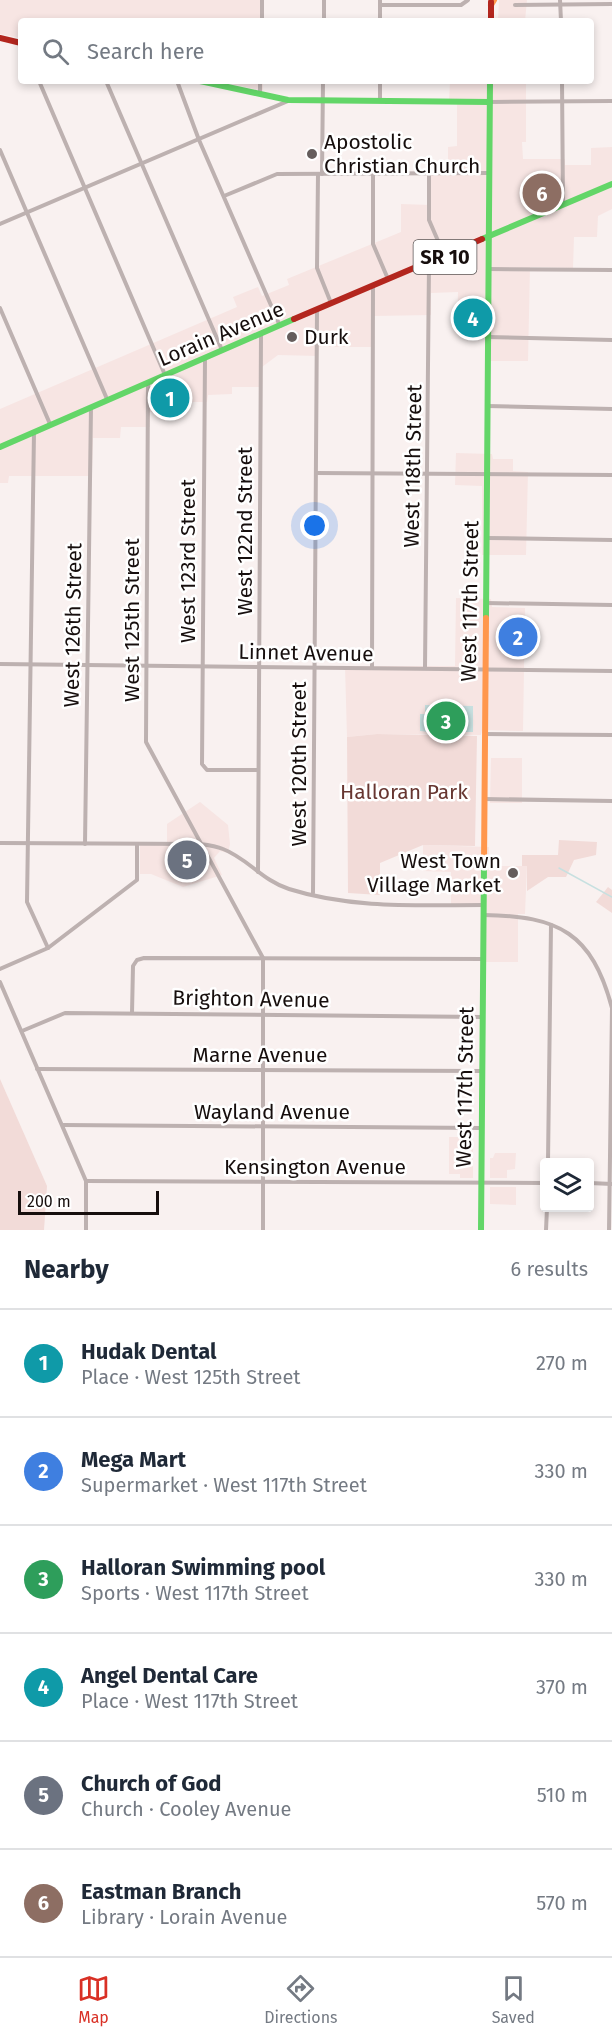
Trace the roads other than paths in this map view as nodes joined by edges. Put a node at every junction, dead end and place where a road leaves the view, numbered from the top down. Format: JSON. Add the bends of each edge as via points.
{"nodes":[{"id":1,"x":262,"y":0,"type":"edge"},
{"id":2,"x":324,"y":0,"type":"edge"},
{"id":3,"x":468,"y":0,"type":"edge"},
{"id":4,"x":380,"y":2,"type":"edge"},
{"id":5,"x":492,"y":2,"type":"edge"},
{"id":6,"x":560,"y":3,"type":"edge"},
{"id":7,"x":612,"y":4,"type":"edge"},
{"id":8,"x":515,"y":5,"type":"dead end"},
{"id":9,"x":262,"y":18,"type":"edge"},
{"id":10,"x":324,"y":18,"type":"edge"},
{"id":11,"x":380,"y":18,"type":"edge"},
{"id":12,"x":491,"y":18,"type":"edge"},
{"id":13,"x":561,"y":18,"type":"edge"},
{"id":14,"x":0,"y":38,"type":"edge"},
{"id":15,"x":18,"y":42,"type":"edge"},
{"id":16,"x":40,"y":84,"type":"edge"},
{"id":17,"x":107,"y":84,"type":"edge"},
{"id":18,"x":178,"y":84,"type":"edge"},
{"id":19,"x":213,"y":84,"type":"edge"},
{"id":20,"x":260,"y":84,"type":"edge"},
{"id":21,"x":323,"y":84,"type":"edge"},
{"id":22,"x":380,"y":84,"type":"edge"},
{"id":23,"x":490,"y":84,"type":"edge"},
{"id":24,"x":562,"y":84,"type":"edge"},
{"id":25,"x":260,"y":95,"type":"junction"},
{"id":26,"x":288,"y":100,"type":"junction"},
{"id":27,"x":323,"y":100,"type":"junction"},
{"id":28,"x":380,"y":101,"type":"junction"},
{"id":29,"x":562,"y":101,"type":"junction"},
{"id":30,"x":612,"y":101,"type":"edge"},
{"id":31,"x":490,"y":102,"type":"junction"},
{"id":32,"x":199,"y":140,"type":"junction"},
{"id":33,"x":0,"y":150,"type":"edge"},
{"id":34,"x":142,"y":165,"type":"junction"},
{"id":35,"x":489,"y":173,"type":"junction"},
{"id":36,"x":320,"y":174,"type":"junction"},
{"id":37,"x":373,"y":174,"type":"junction"},
{"id":38,"x":429,"y":174,"type":"junction"},
{"id":39,"x":612,"y":184,"type":"edge"},
{"id":40,"x":84,"y":188,"type":"junction"},
{"id":41,"x":224,"y":196,"type":"junction"},
{"id":42,"x":563,"y":205,"type":"junction"},
{"id":43,"x":26,"y":212,"type":"junction"},
{"id":44,"x":0,"y":224,"type":"edge"},
{"id":45,"x":488,"y":238,"type":"junction"},
{"id":46,"x":446,"y":257,"type":"junction"},
{"id":47,"x":429,"y":264,"type":"junction"},
{"id":48,"x":488,"y":269,"type":"junction"},
{"id":49,"x":612,"y":270,"type":"edge"},
{"id":50,"x":388,"y":279,"type":"junction"},
{"id":51,"x":373,"y":286,"type":"junction"},
{"id":52,"x":332,"y":304,"type":"junction"},
{"id":53,"x":0,"y":308,"type":"edge"},
{"id":54,"x":317,"y":311,"type":"junction"},
{"id":55,"x":280,"y":327,"type":"junction"},
{"id":56,"x":261,"y":335,"type":"junction"},
{"id":57,"x":488,"y":337,"type":"junction"},
{"id":58,"x":612,"y":340,"type":"edge"},
{"id":59,"x":222,"y":351,"type":"junction"},
{"id":60,"x":205,"y":358,"type":"junction"},
{"id":61,"x":165,"y":375,"type":"junction"},
{"id":62,"x":148,"y":382,"type":"junction"},
{"id":63,"x":107,"y":399,"type":"junction"},
{"id":64,"x":488,"y":406,"type":"junction"},
{"id":65,"x":91,"y":407,"type":"junction"},
{"id":66,"x":612,"y":409,"type":"edge"},
{"id":67,"x":50,"y":424,"type":"junction"},
{"id":68,"x":34,"y":431,"type":"junction"},
{"id":69,"x":0,"y":447,"type":"edge"},
{"id":70,"x":316,"y":473,"type":"junction"},
{"id":71,"x":372,"y":473,"type":"junction"},
{"id":72,"x":429,"y":473,"type":"junction"},
{"id":73,"x":487,"y":473,"type":"junction"},
{"id":74,"x":612,"y":475,"type":"edge"},
{"id":75,"x":487,"y":538,"type":"junction"},
{"id":76,"x":612,"y":540,"type":"edge"},
{"id":77,"x":486,"y":603,"type":"junction"},
{"id":78,"x":612,"y":605,"type":"edge"},
{"id":79,"x":0,"y":664,"type":"edge"},
{"id":80,"x":31,"y":664,"type":"junction"},
{"id":81,"x":87,"y":665,"type":"junction"},
{"id":82,"x":146,"y":666,"type":"junction"},
{"id":83,"x":202,"y":666,"type":"junction"},
{"id":84,"x":259,"y":667,"type":"junction"},
{"id":85,"x":315,"y":668,"type":"junction"},
{"id":86,"x":372,"y":668,"type":"junction"},
{"id":87,"x":425,"y":668,"type":"junction"},
{"id":88,"x":485,"y":669,"type":"junction"},
{"id":89,"x":612,"y":671,"type":"edge"},
{"id":90,"x":485,"y":734,"type":"junction"},
{"id":91,"x":612,"y":735,"type":"edge"},
{"id":92,"x":258,"y":770,"type":"junction"},
{"id":93,"x":484,"y":799,"type":"junction"},
{"id":94,"x":612,"y":801,"type":"edge"},
{"id":95,"x":0,"y":843,"type":"edge"},
{"id":96,"x":28,"y":843,"type":"junction"},
{"id":97,"x":85,"y":844,"type":"junction"},
{"id":98,"x":200,"y":844,"type":"junction"},
{"id":99,"x":137,"y":845,"type":"junction"},
{"id":100,"x":258,"y":872,"type":"junction"},
{"id":101,"x":313,"y":893,"type":"junction"},
{"id":102,"x":484,"y":905,"type":"junction"},
{"id":103,"x":484,"y":915,"type":"junction"},
{"id":104,"x":550,"y":925,"type":"junction"},
{"id":105,"x":48,"y":948,"type":"junction"},
{"id":106,"x":263,"y":958,"type":"junction"},
{"id":107,"x":484,"y":959,"type":"junction"},
{"id":108,"x":0,"y":969,"type":"edge"},
{"id":109,"x":0,"y":982,"type":"edge"},
{"id":110,"x":132,"y":1013,"type":"junction"},
{"id":111,"x":264,"y":1014,"type":"junction"},
{"id":112,"x":483,"y":1017,"type":"junction"},
{"id":113,"x":22,"y":1031,"type":"junction"},
{"id":114,"x":37,"y":1069,"type":"junction"},
{"id":115,"x":263,"y":1071,"type":"junction"},
{"id":116,"x":482,"y":1071,"type":"junction"},
{"id":117,"x":63,"y":1125,"type":"junction"},
{"id":118,"x":264,"y":1127,"type":"junction"},
{"id":119,"x":481,"y":1128,"type":"junction"},
{"id":120,"x":548,"y":1158,"type":"edge"},
{"id":121,"x":86,"y":1181,"type":"junction"},
{"id":122,"x":263,"y":1182,"type":"junction"},
{"id":123,"x":540,"y":1183,"type":"edge"},
{"id":124,"x":594,"y":1183,"type":"edge"},
{"id":125,"x":481,"y":1184,"type":"junction"},
{"id":126,"x":611,"y":1184,"type":"edge"},
{"id":127,"x":547,"y":1212,"type":"edge"},
{"id":128,"x":86,"y":1230,"type":"edge"},
{"id":129,"x":263,"y":1230,"type":"edge"},
{"id":130,"x":481,"y":1230,"type":"edge"},
{"id":131,"x":546,"y":1230,"type":"edge"},
{"id":132,"x":609,"y":1230,"type":"edge"}],
"edges":[{"from":1,"to":9,"type":"street"},
{"from":2,"to":10,"type":"street"},
{"from":3,"to":4,"type":"street","via":[[460,4]]},
{"from":4,"to":11,"type":"street"},
{"from":5,"to":12,"type":"main road"},
{"from":6,"to":7,"type":"street"},
{"from":6,"to":8,"type":"street"},
{"from":6,"to":13,"type":"street"},
{"from":14,"to":15,"type":"main road"},
{"from":16,"to":40,"type":"street"},
{"from":17,"to":34,"type":"street"},
{"from":18,"to":32,"type":"street"},
{"from":19,"to":25,"type":"main road"},
{"from":20,"to":25,"type":"street"},
{"from":21,"to":27,"type":"street"},
{"from":22,"to":28,"type":"street"},
{"from":23,"to":31,"type":"main road","name":"West 117th Street"},
{"from":24,"to":29,"type":"street"},
{"from":25,"to":26,"type":"main road"},
{"from":26,"to":27,"type":"main road"},
{"from":26,"to":32,"type":"street"},
{"from":27,"to":28,"type":"main road"},
{"from":27,"to":36,"type":"street"},
{"from":28,"to":31,"type":"main road"},
{"from":29,"to":30,"type":"street"},
{"from":29,"to":31,"type":"street"},
{"from":29,"to":42,"type":"street"},
{"from":31,"to":35,"type":"main road","name":"West 117th Street"},
{"from":32,"to":34,"type":"street"},
{"from":32,"to":41,"type":"street"},
{"from":33,"to":43,"type":"street"},
{"from":34,"to":40,"type":"street"},
{"from":34,"to":59,"type":"street"},
{"from":35,"to":38,"type":"street"},
{"from":35,"to":45,"type":"main road","name":"West 117th Street"},
{"from":36,"to":37,"type":"street"},
{"from":36,"to":41,"type":"street","via":[[277,174]]},
{"from":36,"to":52,"type":"street","via":[[317,268]]},
{"from":37,"to":38,"type":"street"},
{"from":37,"to":50,"type":"street","via":[[373,244]]},
{"from":38,"to":46,"type":"street","via":[[429,220]]},
{"from":39,"to":42,"type":"main road","name":"Lorain Avenue","number":"SR 10"},
{"from":40,"to":43,"type":"street"},
{"from":40,"to":61,"type":"street"},
{"from":41,"to":55,"type":"street"},
{"from":42,"to":45,"type":"main road","name":"Lorain Avenue","number":"SR 10"},
{"from":43,"to":44,"type":"street"},
{"from":43,"to":63,"type":"street"},
{"from":45,"to":46,"type":"main road","name":"Lorain Avenue","number":"SR 10"},
{"from":45,"to":48,"type":"main road","name":"West 117th Street"},
{"from":46,"to":47,"type":"main road","name":"Lorain Avenue","number":"SR 10"},
{"from":47,"to":50,"type":"main road","name":"Lorain Avenue","number":"SR 10"},
{"from":47,"to":72,"type":"street","name":"West 118th Street"},
{"from":48,"to":49,"type":"street"},
{"from":48,"to":57,"type":"main road","name":"West 117th Street"},
{"from":50,"to":51,"type":"main road","name":"Lorain Avenue","number":"SR 10"},
{"from":51,"to":52,"type":"main road","name":"Lorain Avenue","number":"SR 10"},
{"from":51,"to":71,"type":"street"},
{"from":52,"to":54,"type":"main road","name":"Lorain Avenue","number":"SR 10"},
{"from":53,"to":67,"type":"street"},
{"from":54,"to":55,"type":"main road","name":"Lorain Avenue","number":"SR 10"},
{"from":54,"to":70,"type":"street","name":"West 120th Street"},
{"from":55,"to":56,"type":"main road","name":"Lorain Avenue","number":"SR 10"},
{"from":56,"to":59,"type":"main road","name":"Lorain Avenue","number":"SR 10"},
{"from":56,"to":84,"type":"street","name":"West 122nd Street"},
{"from":57,"to":58,"type":"street"},
{"from":57,"to":64,"type":"main road","name":"West 117th Street"},
{"from":59,"to":60,"type":"main road","name":"Lorain Avenue","number":"SR 10"},
{"from":60,"to":61,"type":"main road","name":"Lorain Avenue","number":"SR 10"},
{"from":60,"to":83,"type":"street","name":"West 123rd Street"},
{"from":61,"to":62,"type":"main road","name":"Lorain Avenue","number":"SR 10"},
{"from":62,"to":63,"type":"main road","name":"Lorain Avenue","number":"SR 10"},
{"from":62,"to":82,"type":"street","name":"West 125th Street"},
{"from":63,"to":65,"type":"main road","name":"Lorain Avenue","number":"SR 10"},
{"from":64,"to":66,"type":"street"},
{"from":64,"to":73,"type":"main road","name":"West 117th Street"},
{"from":65,"to":67,"type":"main road","name":"Lorain Avenue","number":"SR 10"},
{"from":65,"to":81,"type":"street","name":"West 126th Street"},
{"from":67,"to":68,"type":"main road","name":"Lorain Avenue","number":"SR 10"},
{"from":68,"to":69,"type":"main road","name":"Lorain Avenue","number":"SR 10"},
{"from":68,"to":80,"type":"street"},
{"from":70,"to":71,"type":"street"},
{"from":70,"to":85,"type":"street","name":"West 120th Street"},
{"from":71,"to":72,"type":"street"},
{"from":71,"to":86,"type":"street"},
{"from":72,"to":73,"type":"street"},
{"from":72,"to":87,"type":"street","name":"West 118th Street"},
{"from":73,"to":74,"type":"street"},
{"from":73,"to":75,"type":"main road","name":"West 117th Street"},
{"from":75,"to":76,"type":"street"},
{"from":75,"to":77,"type":"main road","name":"West 117th Street"},
{"from":77,"to":78,"type":"street"},
{"from":77,"to":88,"type":"main road","name":"West 117th Street"},
{"from":79,"to":80,"type":"street","name":"Linnet Avenue"},
{"from":80,"to":81,"type":"street","name":"Linnet Avenue"},
{"from":80,"to":96,"type":"street"},
{"from":81,"to":82,"type":"street","name":"Linnet Avenue"},
{"from":81,"to":97,"type":"street","name":"West 126th Street"},
{"from":82,"to":83,"type":"street","name":"Linnet Avenue"},
{"from":82,"to":98,"type":"street","name":"West 125th Street","via":[[146,742]]},
{"from":83,"to":84,"type":"street","name":"Linnet Avenue"},
{"from":83,"to":92,"type":"street","name":"West 123rd Street","via":[[202,764],[207,770]]},
{"from":84,"to":85,"type":"street","name":"Linnet Avenue"},
{"from":84,"to":92,"type":"street","name":"West 122nd Street"},
{"from":85,"to":86,"type":"street","name":"Linnet Avenue"},
{"from":85,"to":101,"type":"street","name":"West 120th Street"},
{"from":86,"to":87,"type":"street","name":"Linnet Avenue"},
{"from":87,"to":88,"type":"street","name":"Linnet Avenue"},
{"from":88,"to":89,"type":"street","name":"Linnet Avenue"},
{"from":88,"to":90,"type":"main road","name":"West 117th Street"},
{"from":90,"to":91,"type":"street"},
{"from":90,"to":93,"type":"main road","name":"West 117th Street"},
{"from":92,"to":100,"type":"street","name":"West 122nd Street"},
{"from":93,"to":94,"type":"street"},
{"from":93,"to":102,"type":"main road","name":"West 117th Street"},
{"from":95,"to":96,"type":"street"},
{"from":96,"to":97,"type":"street"},
{"from":96,"to":105,"type":"street","via":[[27,902]]},
{"from":97,"to":99,"type":"street"},
{"from":98,"to":99,"type":"street"},
{"from":98,"to":100,"type":"street","via":[[221,848]]},
{"from":98,"to":106,"type":"street","name":"West 125th Street"},
{"from":99,"to":105,"type":"street","via":[[137,880]]},
{"from":100,"to":101,"type":"street","via":[[289,889]]},
{"from":101,"to":102,"type":"street","via":[[366,904]]},
{"from":102,"to":103,"type":"main road","name":"West 117th Street"},
{"from":103,"to":104,"type":"street","via":[[515,915]]},
{"from":103,"to":107,"type":"main road","name":"West 117th Street"},
{"from":104,"to":120,"type":"street"},
{"from":104,"to":126,"type":"street","via":[[568,932],[594,959],[612,1008]]},
{"from":105,"to":108,"type":"street"},
{"from":106,"to":107,"type":"street"},
{"from":106,"to":110,"type":"street","via":[[137,960],[133,966]]},
{"from":106,"to":111,"type":"street"},
{"from":107,"to":112,"type":"main road","name":"West 117th Street"},
{"from":109,"to":113,"type":"street"},
{"from":110,"to":111,"type":"street","name":"Brighton Avenue"},
{"from":110,"to":113,"type":"street","name":"Brighton Avenue","via":[[65,1013]]},
{"from":111,"to":112,"type":"street","name":"Brighton Avenue"},
{"from":111,"to":115,"type":"street"},
{"from":112,"to":116,"type":"main road","name":"West 117th Street"},
{"from":113,"to":114,"type":"street"},
{"from":114,"to":115,"type":"street","name":"Marne Avenue"},
{"from":114,"to":117,"type":"street"},
{"from":115,"to":116,"type":"street","name":"Marne Avenue"},
{"from":115,"to":118,"type":"street"},
{"from":116,"to":119,"type":"main road","name":"West 117th Street"},
{"from":117,"to":118,"type":"street","name":"Wayland Avenue"},
{"from":117,"to":121,"type":"street"},
{"from":118,"to":119,"type":"street","name":"Wayland Avenue"},
{"from":118,"to":122,"type":"street"},
{"from":119,"to":125,"type":"main road","name":"West 117th Street"},
{"from":121,"to":122,"type":"street","name":"Kensington Avenue"},
{"from":121,"to":128,"type":"street"},
{"from":122,"to":125,"type":"street","name":"Kensington Avenue"},
{"from":122,"to":129,"type":"street"},
{"from":123,"to":125,"type":"street","name":"Kensington Avenue"},
{"from":124,"to":126,"type":"street"},
{"from":125,"to":130,"type":"main road","name":"West 117th Street"},
{"from":126,"to":132,"type":"street"},
{"from":127,"to":131,"type":"street"}]}
